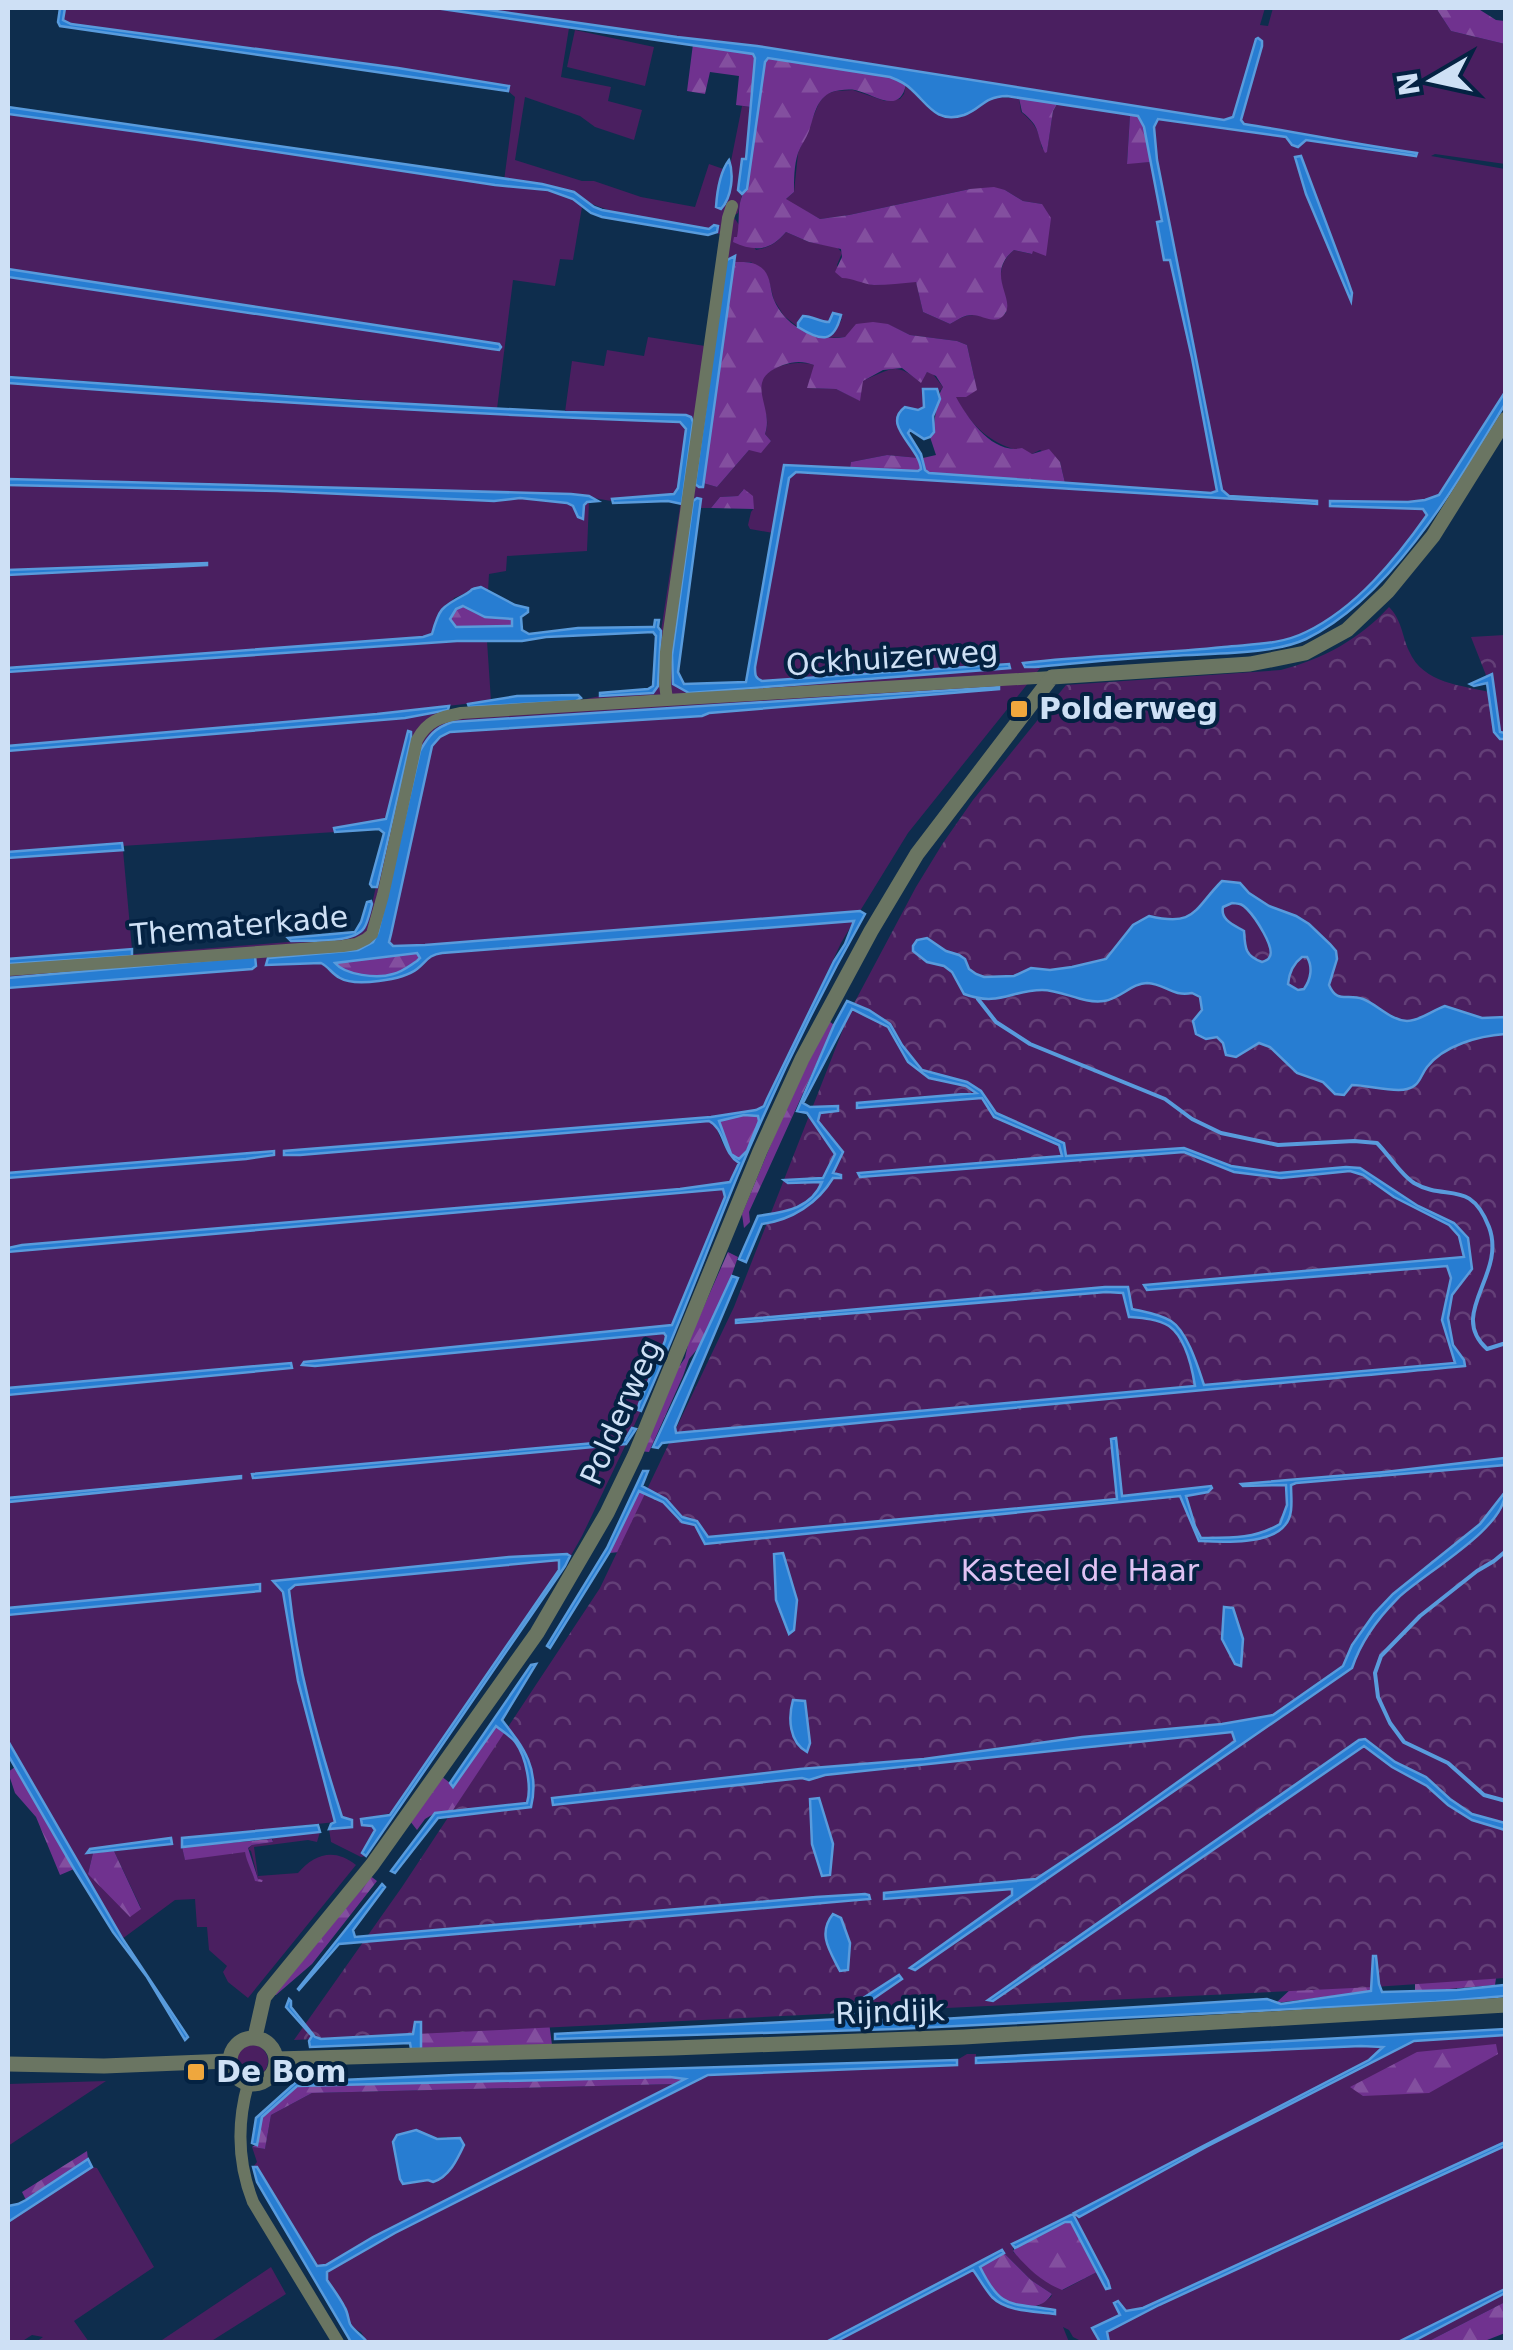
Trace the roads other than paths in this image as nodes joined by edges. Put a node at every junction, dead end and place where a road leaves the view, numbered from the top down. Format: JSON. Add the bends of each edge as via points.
{"nodes":[{"id":1,"x":732,"y":206,"type":"dead end"},
{"id":2,"x":1506,"y":418,"type":"edge"},
{"id":3,"x":1052,"y":676,"type":"junction"},
{"id":4,"x":667,"y":700,"type":"junction"},
{"id":5,"x":8,"y":970,"type":"edge"},
{"id":6,"x":1506,"y":2006,"type":"edge"},
{"id":7,"x":255,"y":2037,"type":"junction"},
{"id":8,"x":276,"y":2059,"type":"junction"},
{"id":9,"x":229,"y":2061,"type":"junction"},
{"id":10,"x":8,"y":2064,"type":"edge"},
{"id":11,"x":248,"y":2084,"type":"junction"},
{"id":12,"x":338,"y":2342,"type":"edge"}],
"edges":[{"from":1,"to":4,"type":"street","via":[[669,634]]},
{"from":2,"to":3,"type":"street","name":"Ockhuizerweg","via":[[1434,534],[1347,630],[1305,653],[1250,664]]},
{"from":3,"to":4,"type":"street","name":"Ockhuizerweg"},
{"from":3,"to":7,"type":"street","name":"Polderweg","via":[[917,854],[802,1059],[635,1454],[537,1633],[372,1865],[264,1997]]},
{"from":4,"to":5,"type":"street","name":"Thematerkade","via":[[461,713],[430,722],[417,740],[383,896],[366,940]]},
{"from":6,"to":8,"type":"street","name":"Rijndijk","via":[[964,2037]]},
{"from":7,"to":8,"type":"street","via":[[266,2041]]},
{"from":7,"to":9,"type":"street","via":[[233,2047]]},
{"from":8,"to":11,"type":"street","via":[[268,2078]]},
{"from":9,"to":10,"type":"street"},
{"from":9,"to":11,"type":"street"},
{"from":11,"to":12,"type":"street","via":[[240,2152],[244,2181]]}]}
